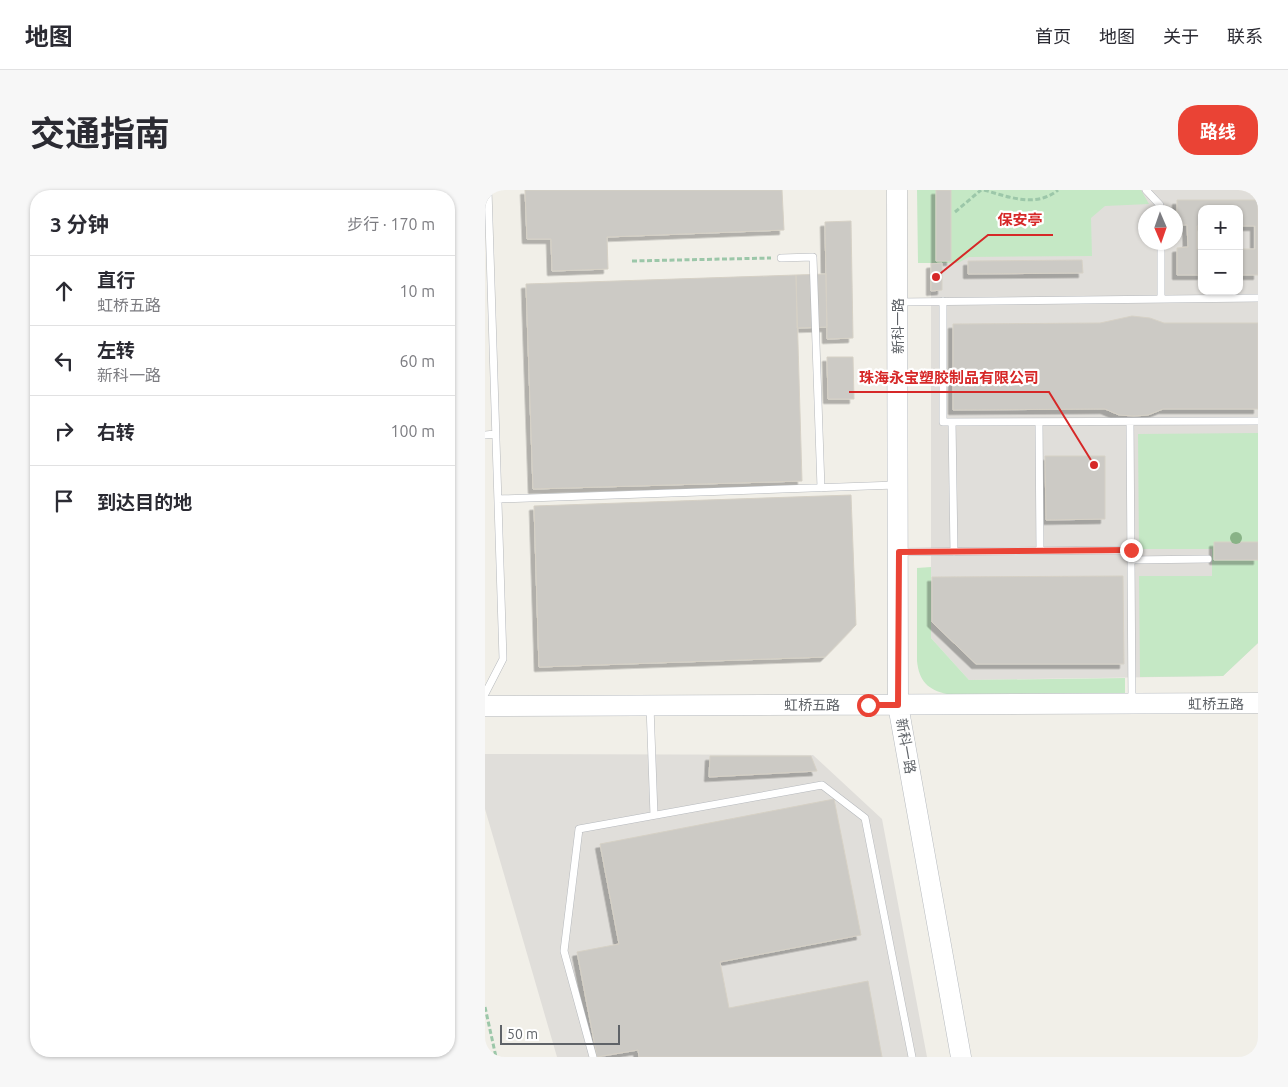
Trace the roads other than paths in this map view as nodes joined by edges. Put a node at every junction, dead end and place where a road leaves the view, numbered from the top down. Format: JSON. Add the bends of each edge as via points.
{"nodes":[{"id":1,"x":488,"y":190,"type":"edge"},
{"id":2,"x":897,"y":190,"type":"edge"},
{"id":3,"x":1147,"y":190,"type":"edge"},
{"id":4,"x":1160,"y":205,"type":"edge"},
{"id":5,"x":1161,"y":250,"type":"edge"},
{"id":6,"x":781,"y":258,"type":"road end"},
{"id":7,"x":1258,"y":298,"type":"edge"},
{"id":8,"x":1161,"y":299,"type":"junction"},
{"id":9,"x":943,"y":301,"type":"junction"},
{"id":10,"x":898,"y":302,"type":"junction"},
{"id":11,"x":1258,"y":421,"type":"edge"},
{"id":12,"x":952,"y":422,"type":"junction"},
{"id":13,"x":1039,"y":422,"type":"junction"},
{"id":14,"x":1130,"y":422,"type":"junction"},
{"id":15,"x":495,"y":434,"type":"junction"},
{"id":16,"x":485,"y":435,"type":"edge"},
{"id":17,"x":899,"y":485,"type":"junction"},
{"id":18,"x":821,"y":488,"type":"junction"},
{"id":19,"x":497,"y":499,"type":"junction"},
{"id":20,"x":1131,"y":550,"type":"junction"},
{"id":21,"x":1040,"y":551,"type":"junction"},
{"id":22,"x":899,"y":552,"type":"junction"},
{"id":23,"x":954,"y":552,"type":"junction"},
{"id":24,"x":1208,"y":559,"type":"dead end"},
{"id":25,"x":1131,"y":560,"type":"junction"},
{"id":26,"x":485,"y":694,"type":"edge"},
{"id":27,"x":1258,"y":703,"type":"edge"},
{"id":28,"x":1132,"y":704,"type":"junction"},
{"id":29,"x":898,"y":705,"type":"junction"},
{"id":30,"x":485,"y":706,"type":"edge"},
{"id":31,"x":650,"y":706,"type":"junction"},
{"id":32,"x":654,"y":816,"type":"junction"},
{"id":33,"x":593,"y":1057,"type":"edge"},
{"id":34,"x":912,"y":1057,"type":"edge"},
{"id":35,"x":961,"y":1057,"type":"edge"}],
"edges":[{"from":1,"to":15,"type":"lane"},
{"from":2,"to":10,"type":"street","name":"新科一路"},
{"from":3,"to":4,"type":"lane"},
{"from":5,"to":8,"type":"lane"},
{"from":6,"to":18,"type":"lane","via":[[813,257]]},
{"from":7,"to":8,"type":"lane"},
{"from":8,"to":9,"type":"lane"},
{"from":9,"to":10,"type":"lane"},
{"from":9,"to":12,"type":"lane","via":[[943,422]]},
{"from":10,"to":17,"type":"street","name":"新科一路"},
{"from":11,"to":14,"type":"lane"},
{"from":12,"to":13,"type":"lane"},
{"from":12,"to":23,"type":"lane"},
{"from":13,"to":14,"type":"lane"},
{"from":13,"to":21,"type":"lane"},
{"from":14,"to":20,"type":"lane"},
{"from":15,"to":16,"type":"lane"},
{"from":15,"to":19,"type":"lane"},
{"from":17,"to":18,"type":"lane"},
{"from":17,"to":22,"type":"street","name":"新科一路"},
{"from":18,"to":19,"type":"lane"},
{"from":19,"to":26,"type":"lane","via":[[503,660]]},
{"from":20,"to":21,"type":"lane"},
{"from":20,"to":25,"type":"lane"},
{"from":21,"to":23,"type":"lane"},
{"from":22,"to":23,"type":"lane"},
{"from":22,"to":29,"type":"street","name":"新科一路"},
{"from":24,"to":25,"type":"lane"},
{"from":25,"to":28,"type":"lane"},
{"from":27,"to":28,"type":"street","name":"虹桥五路"},
{"from":28,"to":29,"type":"street","name":"虹桥五路"},
{"from":29,"to":31,"type":"street","name":"虹桥五路"},
{"from":29,"to":35,"type":"street","name":"新科一路"},
{"from":30,"to":31,"type":"street","name":"虹桥五路"},
{"from":31,"to":32,"type":"lane"},
{"from":32,"to":33,"type":"lane","via":[[579,829],[564,950]]},
{"from":32,"to":34,"type":"lane","via":[[822,786],[865,818]]}]}
